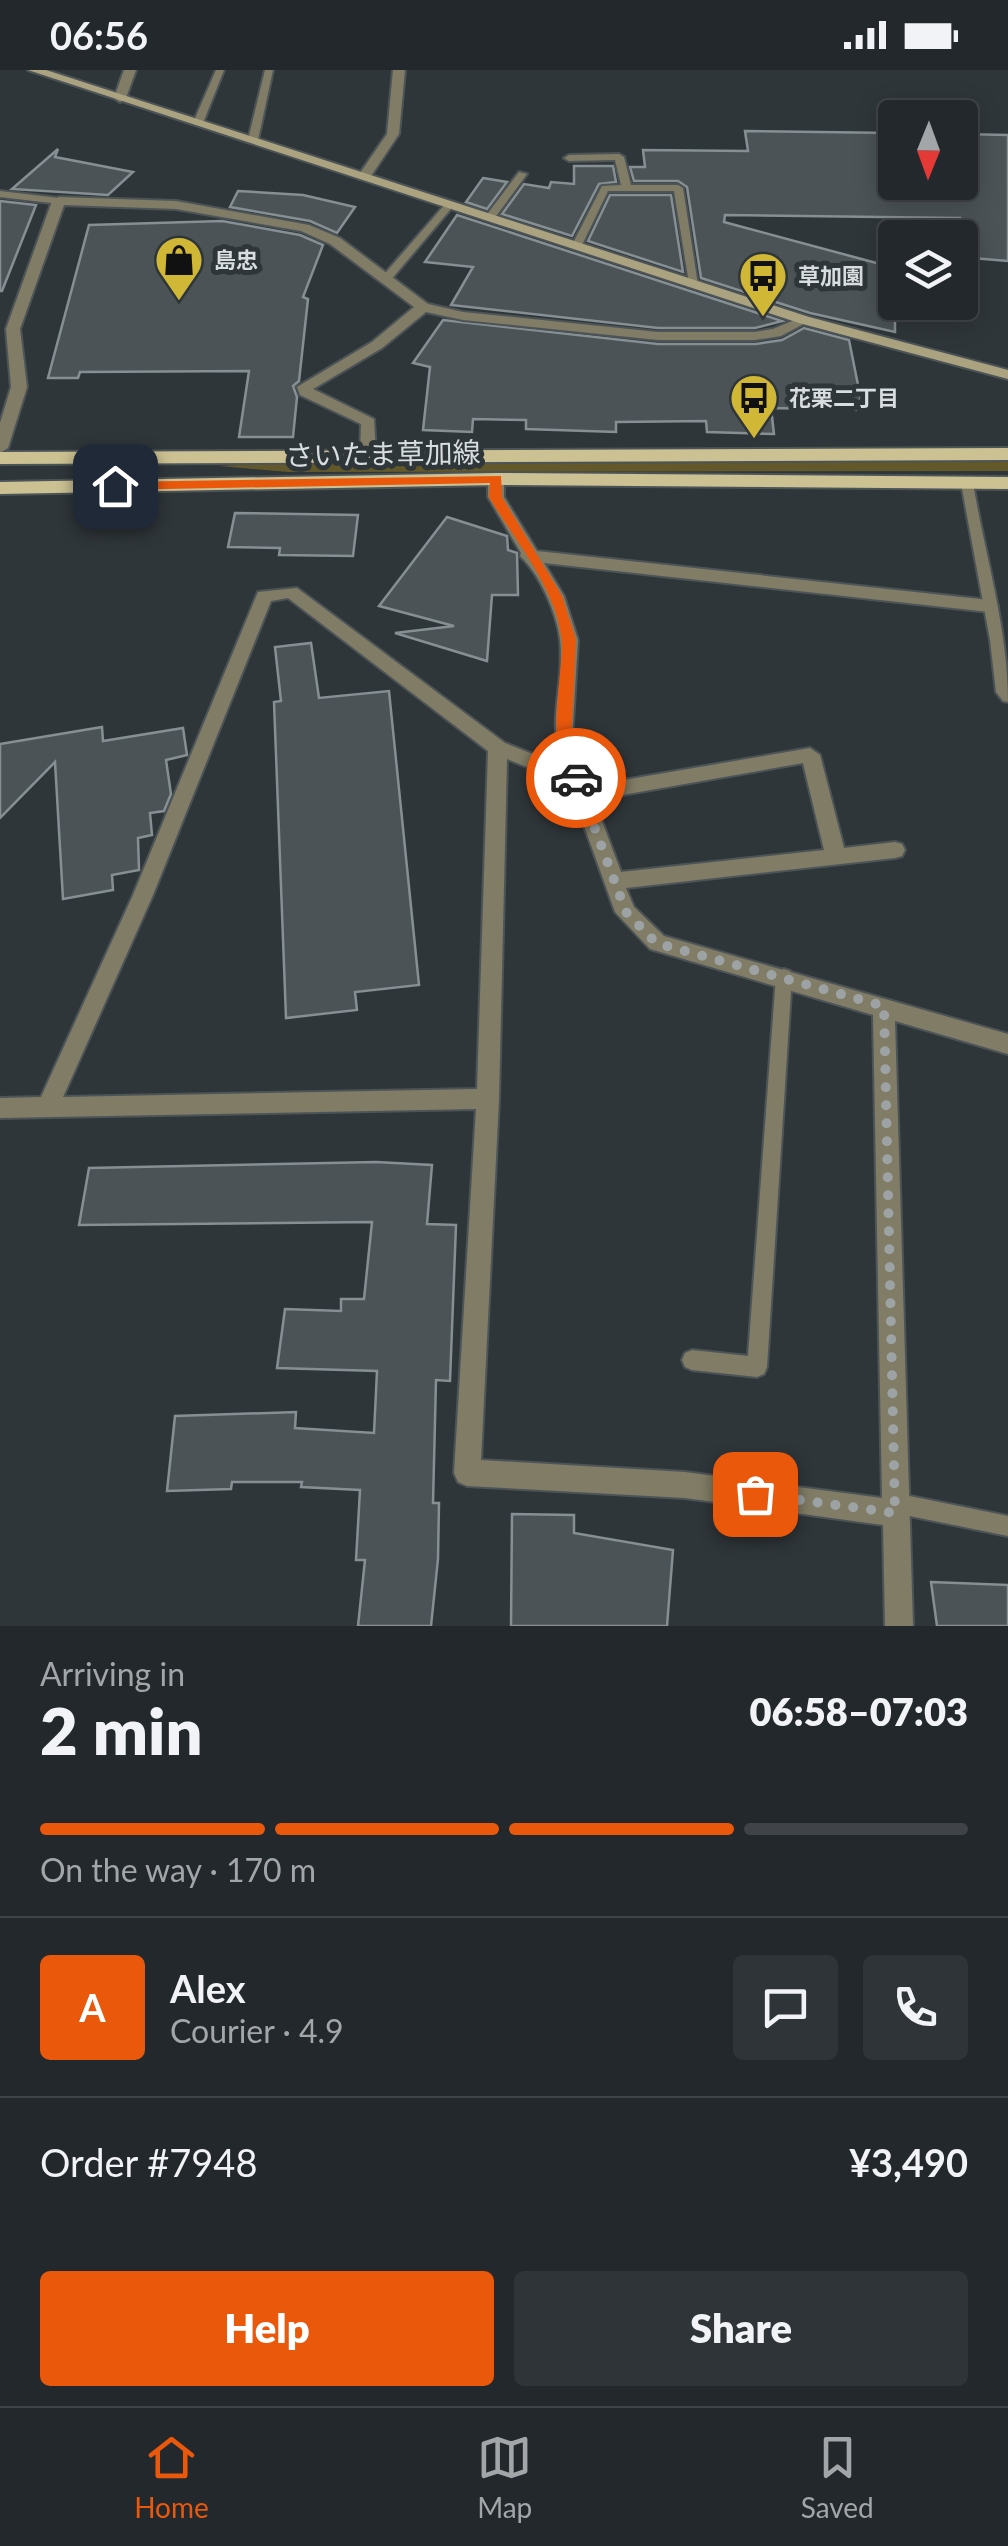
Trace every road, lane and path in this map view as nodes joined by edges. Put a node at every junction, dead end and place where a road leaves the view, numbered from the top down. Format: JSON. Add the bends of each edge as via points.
{"nodes":[{"id":1,"x":34,"y":70,"type":"edge"},
{"id":2,"x":130,"y":70,"type":"edge"},
{"id":3,"x":220,"y":70,"type":"edge"},
{"id":4,"x":269,"y":70,"type":"edge"},
{"id":5,"x":399,"y":70,"type":"edge"},
{"id":6,"x":120,"y":98,"type":"junction"},
{"id":7,"x":198,"y":123,"type":"junction"},
{"id":8,"x":253,"y":140,"type":"junction"},
{"id":9,"x":569,"y":158,"type":"dead end"},
{"id":10,"x":522,"y":174,"type":"dead end"},
{"id":11,"x":364,"y":176,"type":"junction"},
{"id":12,"x":627,"y":188,"type":"junction"},
{"id":13,"x":0,"y":194,"type":"edge"},
{"id":14,"x":60,"y":200,"type":"junction"},
{"id":15,"x":450,"y":204,"type":"junction"},
{"id":16,"x":490,"y":216,"type":"junction"},
{"id":17,"x":577,"y":245,"type":"junction"},
{"id":18,"x":385,"y":280,"type":"junction"},
{"id":19,"x":694,"y":283,"type":"junction"},
{"id":20,"x":423,"y":307,"type":"junction"},
{"id":21,"x":804,"y":320,"type":"junction"},
{"id":22,"x":1008,"y":376,"type":"edge"},
{"id":23,"x":0,"y":448,"type":"edge"},
{"id":24,"x":368,"y":454,"type":"junction"},
{"id":25,"x":1008,"y":454,"type":"edge"},
{"id":26,"x":0,"y":458,"type":"edge"},
{"id":27,"x":496,"y":479,"type":"junction"},
{"id":28,"x":968,"y":483,"type":"junction"},
{"id":29,"x":1008,"y":483,"type":"edge"},
{"id":30,"x":0,"y":488,"type":"edge"},
{"id":31,"x":528,"y":556,"type":"junction"},
{"id":32,"x":989,"y":606,"type":"junction"},
{"id":33,"x":1008,"y":697,"type":"edge"},
{"id":34,"x":498,"y":748,"type":"junction"},
{"id":35,"x":579,"y":787,"type":"junction"},
{"id":36,"x":895,"y":850,"type":"dead end"},
{"id":37,"x":836,"y":856,"type":"junction"},
{"id":38,"x":614,"y":881,"type":"junction"},
{"id":39,"x":784,"y":976,"type":"junction"},
{"id":40,"x":884,"y":1006,"type":"junction"},
{"id":41,"x":1008,"y":1044,"type":"edge"},
{"id":42,"x":488,"y":1099,"type":"junction"},
{"id":43,"x":0,"y":1108,"type":"edge"},
{"id":44,"x":47,"y":1108,"type":"junction"},
{"id":45,"x":692,"y":1360,"type":"dead end"},
{"id":46,"x":895,"y":1508,"type":"junction"},
{"id":47,"x":1008,"y":1526,"type":"edge"},
{"id":48,"x":899,"y":1626,"type":"edge"}],
"edges":[{"from":1,"to":6,"type":"street"},
{"from":2,"to":6,"type":"street"},
{"from":3,"to":7,"type":"lane"},
{"from":4,"to":8,"type":"lane"},
{"from":5,"to":11,"type":"street","via":[[394,134]]},
{"from":6,"to":7,"type":"street"},
{"from":7,"to":8,"type":"street"},
{"from":8,"to":11,"type":"street"},
{"from":9,"to":12,"type":"lane","via":[[619,157]]},
{"from":10,"to":16,"type":"lane"},
{"from":11,"to":15,"type":"street"},
{"from":12,"to":17,"type":"lane","via":[[605,188]]},
{"from":12,"to":19,"type":"lane","via":[[678,188]]},
{"from":13,"to":14,"type":"lane"},
{"from":14,"to":18,"type":"street","via":[[176,206],[276,221],[318,232]]},
{"from":14,"to":23,"type":"street","via":[[13,329],[18,386]]},
{"from":15,"to":16,"type":"street"},
{"from":15,"to":18,"type":"lane"},
{"from":16,"to":17,"type":"street"},
{"from":17,"to":19,"type":"street"},
{"from":18,"to":20,"type":"street"},
{"from":19,"to":21,"type":"street"},
{"from":20,"to":21,"type":"street","via":[[658,336],[776,334]]},
{"from":20,"to":24,"type":"street","via":[[388,338],[306,387],[369,422]]},
{"from":21,"to":22,"type":"street"},
{"from":24,"to":25,"type":"main road","name":"さいたま草加線"},
{"from":24,"to":26,"type":"main road","name":"さいたま草加線"},
{"from":27,"to":28,"type":"main road","name":"さいたま草加線"},
{"from":27,"to":30,"type":"main road","name":"さいたま草加線"},
{"from":27,"to":31,"type":"street","via":[[496,497]]},
{"from":28,"to":29,"type":"main road","name":"さいたま草加線"},
{"from":28,"to":32,"type":"lane"},
{"from":31,"to":32,"type":"street"},
{"from":31,"to":35,"type":"street","via":[[555,596],[569,640],[564,740]]},
{"from":32,"to":33,"type":"lane"},
{"from":34,"to":35,"type":"street"},
{"from":34,"to":42,"type":"street"},
{"from":34,"to":44,"type":"street","via":[[290,592],[264,596]]},
{"from":35,"to":37,"type":"street","via":[[810,755]]},
{"from":35,"to":38,"type":"street"},
{"from":36,"to":37,"type":"street"},
{"from":37,"to":38,"type":"street"},
{"from":38,"to":39,"type":"street","via":[[626,912],[656,943]]},
{"from":39,"to":40,"type":"street"},
{"from":39,"to":45,"type":"lane","via":[[758,1367]]},
{"from":40,"to":41,"type":"street"},
{"from":40,"to":46,"type":"street"},
{"from":42,"to":44,"type":"street"},
{"from":42,"to":46,"type":"street","via":[[467,1472]]},
{"from":43,"to":44,"type":"street"},
{"from":46,"to":47,"type":"lane"},
{"from":46,"to":48,"type":"street"}]}
